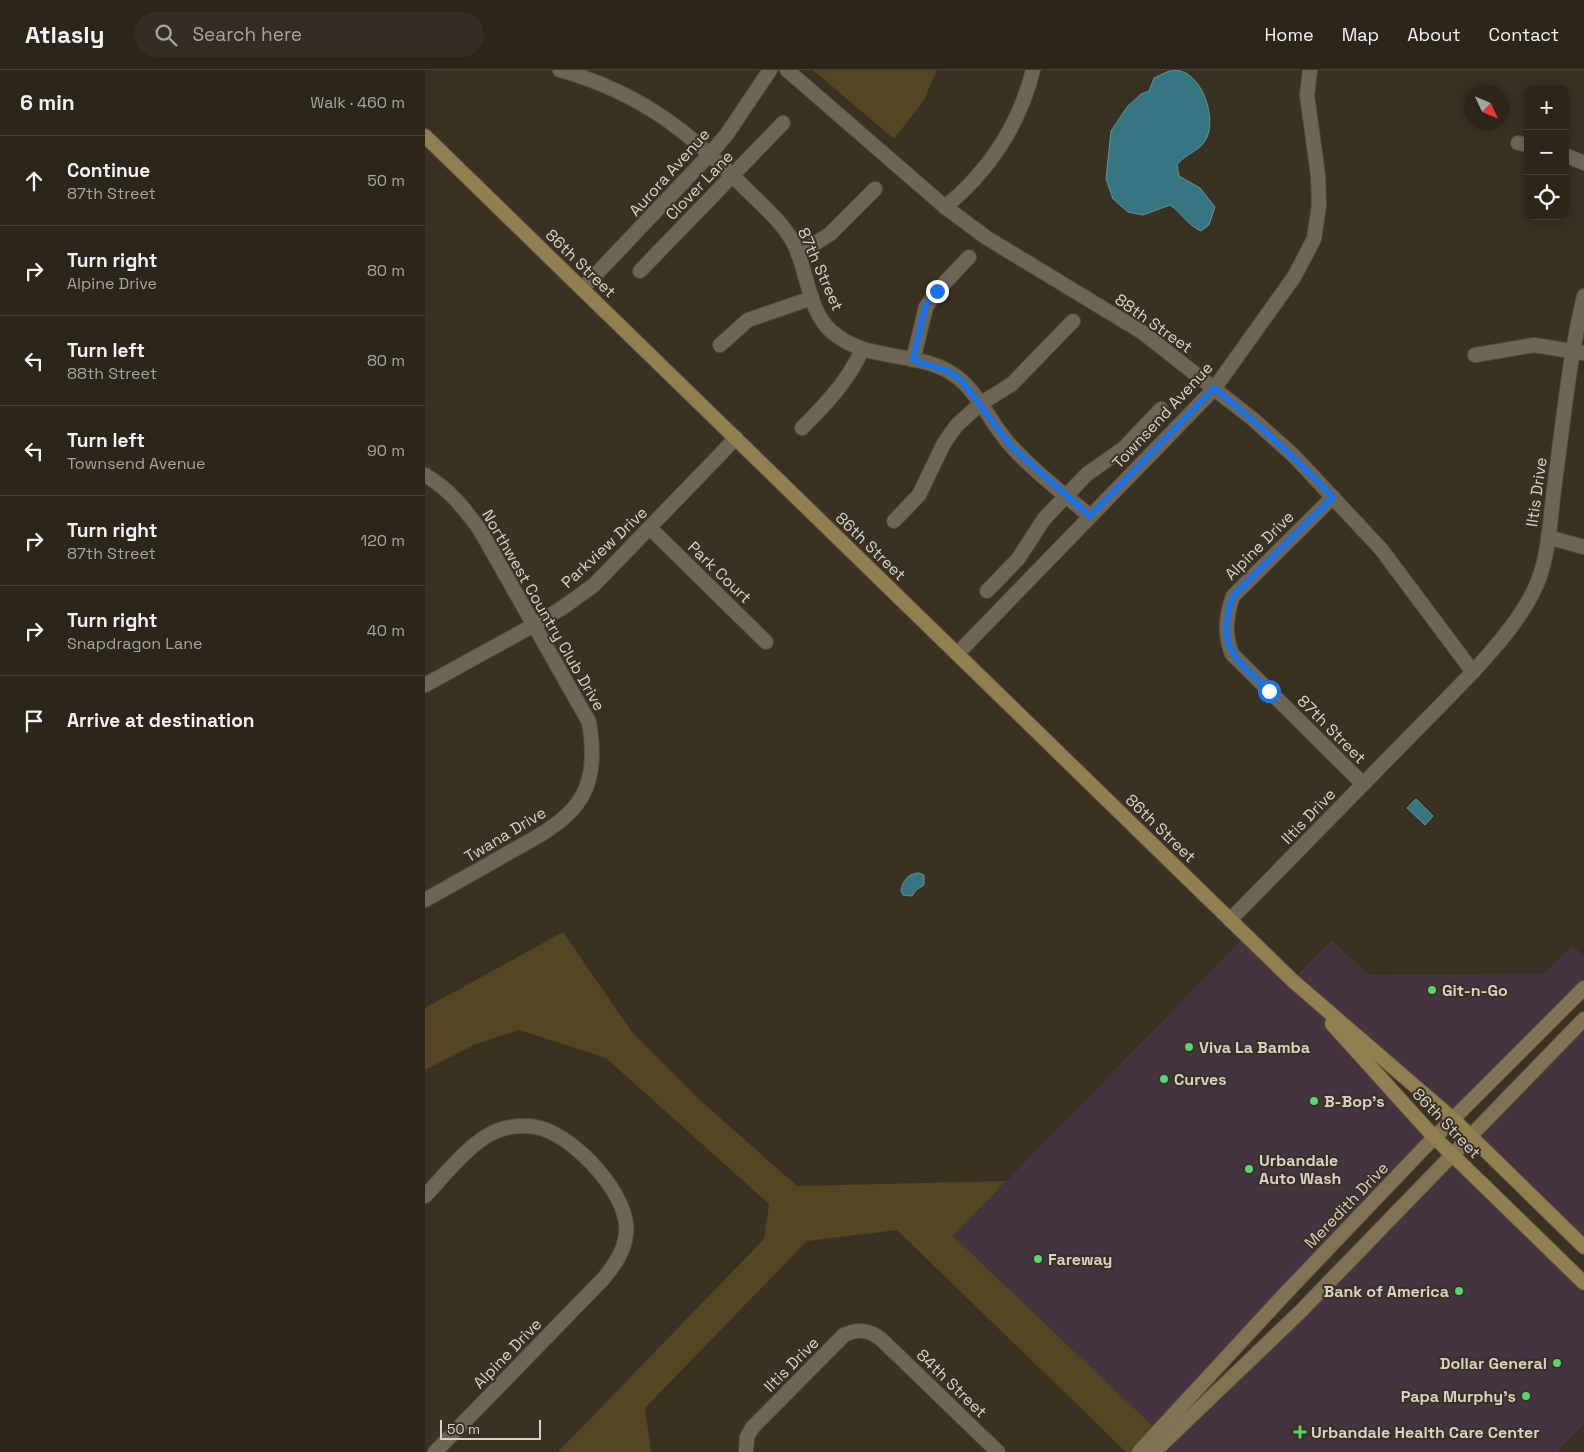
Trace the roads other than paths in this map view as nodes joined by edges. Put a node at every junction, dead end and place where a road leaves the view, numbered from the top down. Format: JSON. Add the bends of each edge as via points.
{"nodes":[{"id":1,"x":560,"y":70,"type":"edge"},
{"id":2,"x":770,"y":70,"type":"edge"},
{"id":3,"x":787,"y":70,"type":"edge"},
{"id":4,"x":1033,"y":70,"type":"edge"},
{"id":5,"x":1310,"y":70,"type":"edge"},
{"id":6,"x":783,"y":123,"type":"dead end"},
{"id":7,"x":425,"y":136,"type":"edge"},
{"id":8,"x":710,"y":154,"type":"junction"},
{"id":9,"x":1569,"y":157,"type":"edge"},
{"id":10,"x":1584,"y":163,"type":"edge"},
{"id":11,"x":733,"y":175,"type":"junction"},
{"id":12,"x":875,"y":188,"type":"dead end"},
{"id":13,"x":945,"y":207,"type":"junction"},
{"id":14,"x":798,"y":254,"type":"junction"},
{"id":15,"x":969,"y":257,"type":"dead end"},
{"id":16,"x":640,"y":271,"type":"dead end"},
{"id":17,"x":582,"y":289,"type":"junction"},
{"id":18,"x":1584,"y":296,"type":"edge"},
{"id":19,"x":812,"y":298,"type":"junction"},
{"id":20,"x":1073,"y":321,"type":"dead end"},
{"id":21,"x":720,"y":345,"type":"dead end"},
{"id":22,"x":862,"y":350,"type":"junction"},
{"id":23,"x":1578,"y":352,"type":"edge"},
{"id":24,"x":1475,"y":355,"type":"dead end"},
{"id":25,"x":913,"y":360,"type":"junction"},
{"id":26,"x":1214,"y":388,"type":"junction"},
{"id":27,"x":981,"y":404,"type":"junction"},
{"id":28,"x":1161,"y":409,"type":"dead end"},
{"id":29,"x":803,"y":428,"type":"dead end"},
{"id":30,"x":736,"y":438,"type":"junction"},
{"id":31,"x":425,"y":475,"type":"edge"},
{"id":32,"x":1066,"y":496,"type":"junction"},
{"id":33,"x":1333,"y":497,"type":"junction"},
{"id":34,"x":1090,"y":516,"type":"junction"},
{"id":35,"x":894,"y":520,"type":"dead end"},
{"id":36,"x":650,"y":528,"type":"junction"},
{"id":37,"x":1548,"y":537,"type":"junction"},
{"id":38,"x":1584,"y":547,"type":"edge"},
{"id":39,"x":987,"y":590,"type":"dead end"},
{"id":40,"x":534,"y":626,"type":"junction"},
{"id":41,"x":1226,"y":627,"type":"joint"},
{"id":42,"x":766,"y":642,"type":"dead end"},
{"id":43,"x":957,"y":654,"type":"junction"},
{"id":44,"x":1473,"y":672,"type":"junction"},
{"id":45,"x":425,"y":685,"type":"edge"},
{"id":46,"x":593,"y":753,"type":"joint"},
{"id":47,"x":1363,"y":784,"type":"junction"},
{"id":48,"x":425,"y":900,"type":"edge"},
{"id":49,"x":1230,"y":920,"type":"junction"},
{"id":50,"x":1293,"y":981,"type":"junction"},
{"id":51,"x":1584,"y":988,"type":"edge"},
{"id":52,"x":1584,"y":1019,"type":"edge"},
{"id":53,"x":1453,"y":1119,"type":"junction"},
{"id":54,"x":1471,"y":1136,"type":"junction"},
{"id":55,"x":1434,"y":1137,"type":"junction"},
{"id":56,"x":1452,"y":1155,"type":"junction"},
{"id":57,"x":425,"y":1196,"type":"edge"},
{"id":58,"x":1584,"y":1247,"type":"edge"},
{"id":59,"x":1584,"y":1283,"type":"edge"},
{"id":60,"x":882,"y":1340,"type":"joint"},
{"id":61,"x":435,"y":1452,"type":"edge"},
{"id":62,"x":746,"y":1452,"type":"edge"},
{"id":63,"x":998,"y":1452,"type":"edge"},
{"id":64,"x":1139,"y":1452,"type":"edge"},
{"id":65,"x":1154,"y":1452,"type":"edge"}],
"edges":[{"from":1,"to":8,"type":"street","name":"87th Street","via":[[617,89],[654,110]]},
{"from":2,"to":8,"type":"street","name":"Aurora Avenue"},
{"from":3,"to":13,"type":"street","name":"88th Street"},
{"from":4,"to":13,"type":"street","via":[[1020,112],[996,154],[964,191]]},
{"from":5,"to":26,"type":"street","name":"Townsend Avenue","via":[[1307,95],[1319,205],[1314,239],[1295,277]]},
{"from":6,"to":11,"type":"street","name":"Clover Lane"},
{"from":7,"to":17,"type":"main road","name":"86th Street"},
{"from":8,"to":11,"type":"street","name":"87th Street"},
{"from":8,"to":17,"type":"street","name":"Aurora Avenue"},
{"from":9,"to":10,"type":"street"},
{"from":11,"to":14,"type":"street","name":"87th Street","via":[[779,222]]},
{"from":11,"to":16,"type":"street","name":"Clover Lane"},
{"from":12,"to":14,"type":"street","via":[[830,234]]},
{"from":13,"to":26,"type":"street","name":"88th Street","via":[[987,238],[1142,332]]},
{"from":14,"to":19,"type":"street","name":"87th Street"},
{"from":15,"to":25,"type":"street","via":[[925,307]]},
{"from":17,"to":30,"type":"main road","name":"86th Street"},
{"from":18,"to":23,"type":"street","name":"Iltis Drive"},
{"from":19,"to":21,"type":"street","via":[[748,320]]},
{"from":19,"to":22,"type":"street","name":"87th Street","via":[[830,330]]},
{"from":20,"to":27,"type":"street","via":[[1012,384]]},
{"from":22,"to":25,"type":"street","name":"87th Street"},
{"from":22,"to":29,"type":"street","via":[[837,392]]},
{"from":23,"to":24,"type":"street","via":[[1534,345]]},
{"from":23,"to":37,"type":"street","name":"Iltis Drive"},
{"from":25,"to":27,"type":"street","name":"87th Street","via":[[948,371],[962,381]]},
{"from":26,"to":33,"type":"street","name":"88th Street","via":[[1294,456]]},
{"from":26,"to":34,"type":"street","name":"Townsend Avenue"},
{"from":27,"to":32,"type":"street","name":"87th Street","via":[[1011,446]]},
{"from":27,"to":35,"type":"street","via":[[956,426],[919,495]]},
{"from":28,"to":32,"type":"street","via":[[1124,448],[1087,474]]},
{"from":30,"to":36,"type":"street","name":"Parkview Drive"},
{"from":30,"to":43,"type":"main road","name":"86th Street"},
{"from":31,"to":40,"type":"street","name":"Northwest Country Club Drive","via":[[450,492],[476,524]]},
{"from":32,"to":34,"type":"street","name":"87th Street"},
{"from":32,"to":39,"type":"street","via":[[1043,519],[1017,558]]},
{"from":33,"to":41,"type":"street","name":"Alpine Drive","via":[[1233,596]]},
{"from":33,"to":44,"type":"street","name":"88th Street","via":[[1381,549]]},
{"from":34,"to":43,"type":"street","name":"Townsend Avenue"},
{"from":36,"to":40,"type":"street","name":"Parkview Drive","via":[[593,585]]},
{"from":36,"to":42,"type":"street","name":"Park Court"},
{"from":37,"to":38,"type":"street"},
{"from":37,"to":44,"type":"street","name":"Iltis Drive","via":[[1537,584],[1525,608]]},
{"from":40,"to":45,"type":"street","name":"Parkview Drive"},
{"from":40,"to":46,"type":"street","name":"Northwest Country Club Drive","via":[[589,722]]},
{"from":41,"to":47,"type":"street","name":"87th Street","via":[[1232,654]]},
{"from":43,"to":49,"type":"main road","name":"86th Street"},
{"from":44,"to":47,"type":"street","name":"Iltis Drive"},
{"from":46,"to":48,"type":"street","name":"Twana Drive","via":[[589,779],[571,813],[548,831]]},
{"from":47,"to":49,"type":"street","name":"Iltis Drive"},
{"from":49,"to":50,"type":"main road","name":"86th Street"},
{"from":50,"to":53,"type":"main road","name":"86th Street"},
{"from":50,"to":55,"type":"main road","name":"86th Street"},
{"from":51,"to":53,"type":"main road","name":"Meredith Drive"},
{"from":52,"to":54,"type":"main road"},
{"from":53,"to":54,"type":"main road","name":"86th Street"},
{"from":53,"to":55,"type":"main road","name":"Meredith Drive"},
{"from":54,"to":56,"type":"main road"},
{"from":54,"to":58,"type":"main road","name":"86th Street"},
{"from":55,"to":56,"type":"main road","name":"86th Street"},
{"from":55,"to":64,"type":"main road","name":"Meredith Drive"},
{"from":56,"to":59,"type":"main road","name":"86th Street"},
{"from":56,"to":65,"type":"main road","via":[[1300,1312]]},
{"from":57,"to":61,"type":"street","name":"Alpine Drive","via":[[490,1134],[518,1126],[539,1128],[565,1141],[611,1185],[622,1204],[627,1233],[617,1262],[605,1278]]},
{"from":60,"to":62,"type":"street","name":"Iltis Drive","via":[[864,1330],[844,1335],[752,1428],[747,1437]]},
{"from":60,"to":63,"type":"street","name":"84th Street"}]}
